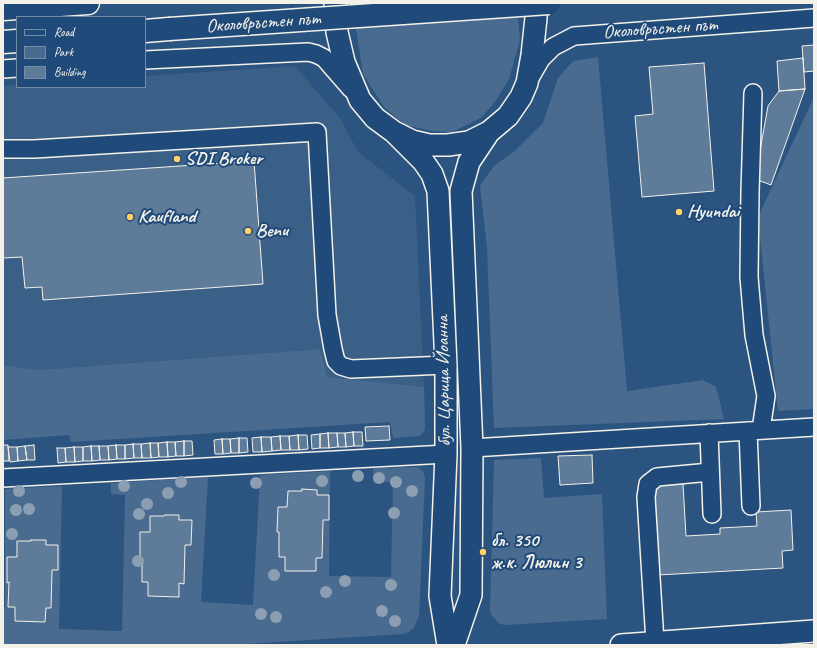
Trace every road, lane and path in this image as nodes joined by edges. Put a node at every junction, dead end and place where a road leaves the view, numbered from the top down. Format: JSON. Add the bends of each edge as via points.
{"nodes":[{"id":1,"x":88,"y":3,"type":"edge"},
{"id":2,"x":335,"y":3,"type":"edge"},
{"id":3,"x":535,"y":3,"type":"edge"},
{"id":4,"x":549,"y":3,"type":"edge"},
{"id":5,"x":3,"y":9,"type":"edge"},
{"id":6,"x":814,"y":18,"type":"edge"},
{"id":7,"x":146,"y":31,"type":"edge"},
{"id":8,"x":16,"y":41,"type":"edge"},
{"id":9,"x":3,"y":42,"type":"edge"},
{"id":10,"x":146,"y":60,"type":"edge"},
{"id":11,"x":3,"y":68,"type":"edge"},
{"id":12,"x":16,"y":68,"type":"edge"},
{"id":13,"x":526,"y":83,"type":"junction"},
{"id":14,"x":753,"y":93,"type":"dead end"},
{"id":15,"x":360,"y":100,"type":"junction"},
{"id":16,"x":394,"y":132,"type":"junction"},
{"id":17,"x":490,"y":132,"type":"junction"},
{"id":18,"x":3,"y":149,"type":"edge"},
{"id":19,"x":446,"y":365,"type":"junction"},
{"id":20,"x":814,"y":427,"type":"edge"},
{"id":21,"x":755,"y":430,"type":"junction"},
{"id":22,"x":709,"y":433,"type":"junction"},
{"id":23,"x":472,"y":448,"type":"junction"},
{"id":24,"x":446,"y":454,"type":"junction"},
{"id":25,"x":710,"y":472,"type":"junction"},
{"id":26,"x":3,"y":478,"type":"edge"},
{"id":27,"x":751,"y":506,"type":"dead end"},
{"id":28,"x":712,"y":514,"type":"dead end"},
{"id":29,"x":814,"y":631,"type":"edge"},
{"id":30,"x":655,"y":642,"type":"junction"},
{"id":31,"x":448,"y":645,"type":"edge"},
{"id":32,"x":454,"y":645,"type":"edge"},
{"id":33,"x":621,"y":645,"type":"edge"}],
"edges":[{"from":1,"to":5,"type":"highway"},
{"from":2,"to":15,"type":"main road","via":[[337,32],[344,62]]},
{"from":3,"to":13,"type":"main road","via":[[533,48]]},
{"from":4,"to":7,"type":"highway","name":"Околовръстен път","bridge":true},
{"from":6,"to":13,"type":"street","name":"Околовръстен път","via":[[574,36],[553,47],[541,59]]},
{"from":8,"to":9,"type":"highway"},
{"from":10,"to":15,"type":"street","name":"Околовръстен път","via":[[308,52],[324,58]]},
{"from":11,"to":12,"type":"street"},
{"from":13,"to":17,"type":"main road","via":[[521,97],[508,116]]},
{"from":14,"to":21,"type":"street","via":[[749,277],[754,335],[766,396]]},
{"from":15,"to":16,"type":"main road","via":[[376,118]]},
{"from":16,"to":17,"type":"main road","via":[[412,141],[429,145],[469,142]]},
{"from":16,"to":19,"type":"main road","name":"бул. Царица Йоанна","via":[[423,161],[432,174],[438,191]]},
{"from":17,"to":23,"type":"main road","name":"бул. Царица Йоанна","via":[[469,162],[461,191]]},
{"from":18,"to":19,"type":"street","via":[[317,132],[327,315],[336,361],[340,366],[351,369]]},
{"from":19,"to":24,"type":"main road","name":"бул. Царица Йоанна"},
{"from":20,"to":21,"type":"street"},
{"from":21,"to":22,"type":"street"},
{"from":21,"to":27,"type":"street"},
{"from":22,"to":23,"type":"street"},
{"from":22,"to":25,"type":"street"},
{"from":23,"to":32,"type":"main road","name":"бул. Царица Йоанна","via":[[471,595]]},
{"from":24,"to":26,"type":"street"},
{"from":24,"to":31,"type":"main road","name":"бул. Царица Йоанна","via":[[440,596]]},
{"from":25,"to":28,"type":"street"},
{"from":25,"to":30,"type":"street","via":[[657,477],[648,484],[646,497]]},
{"from":29,"to":30,"type":"main road"},
{"from":30,"to":33,"type":"main road"}]}
